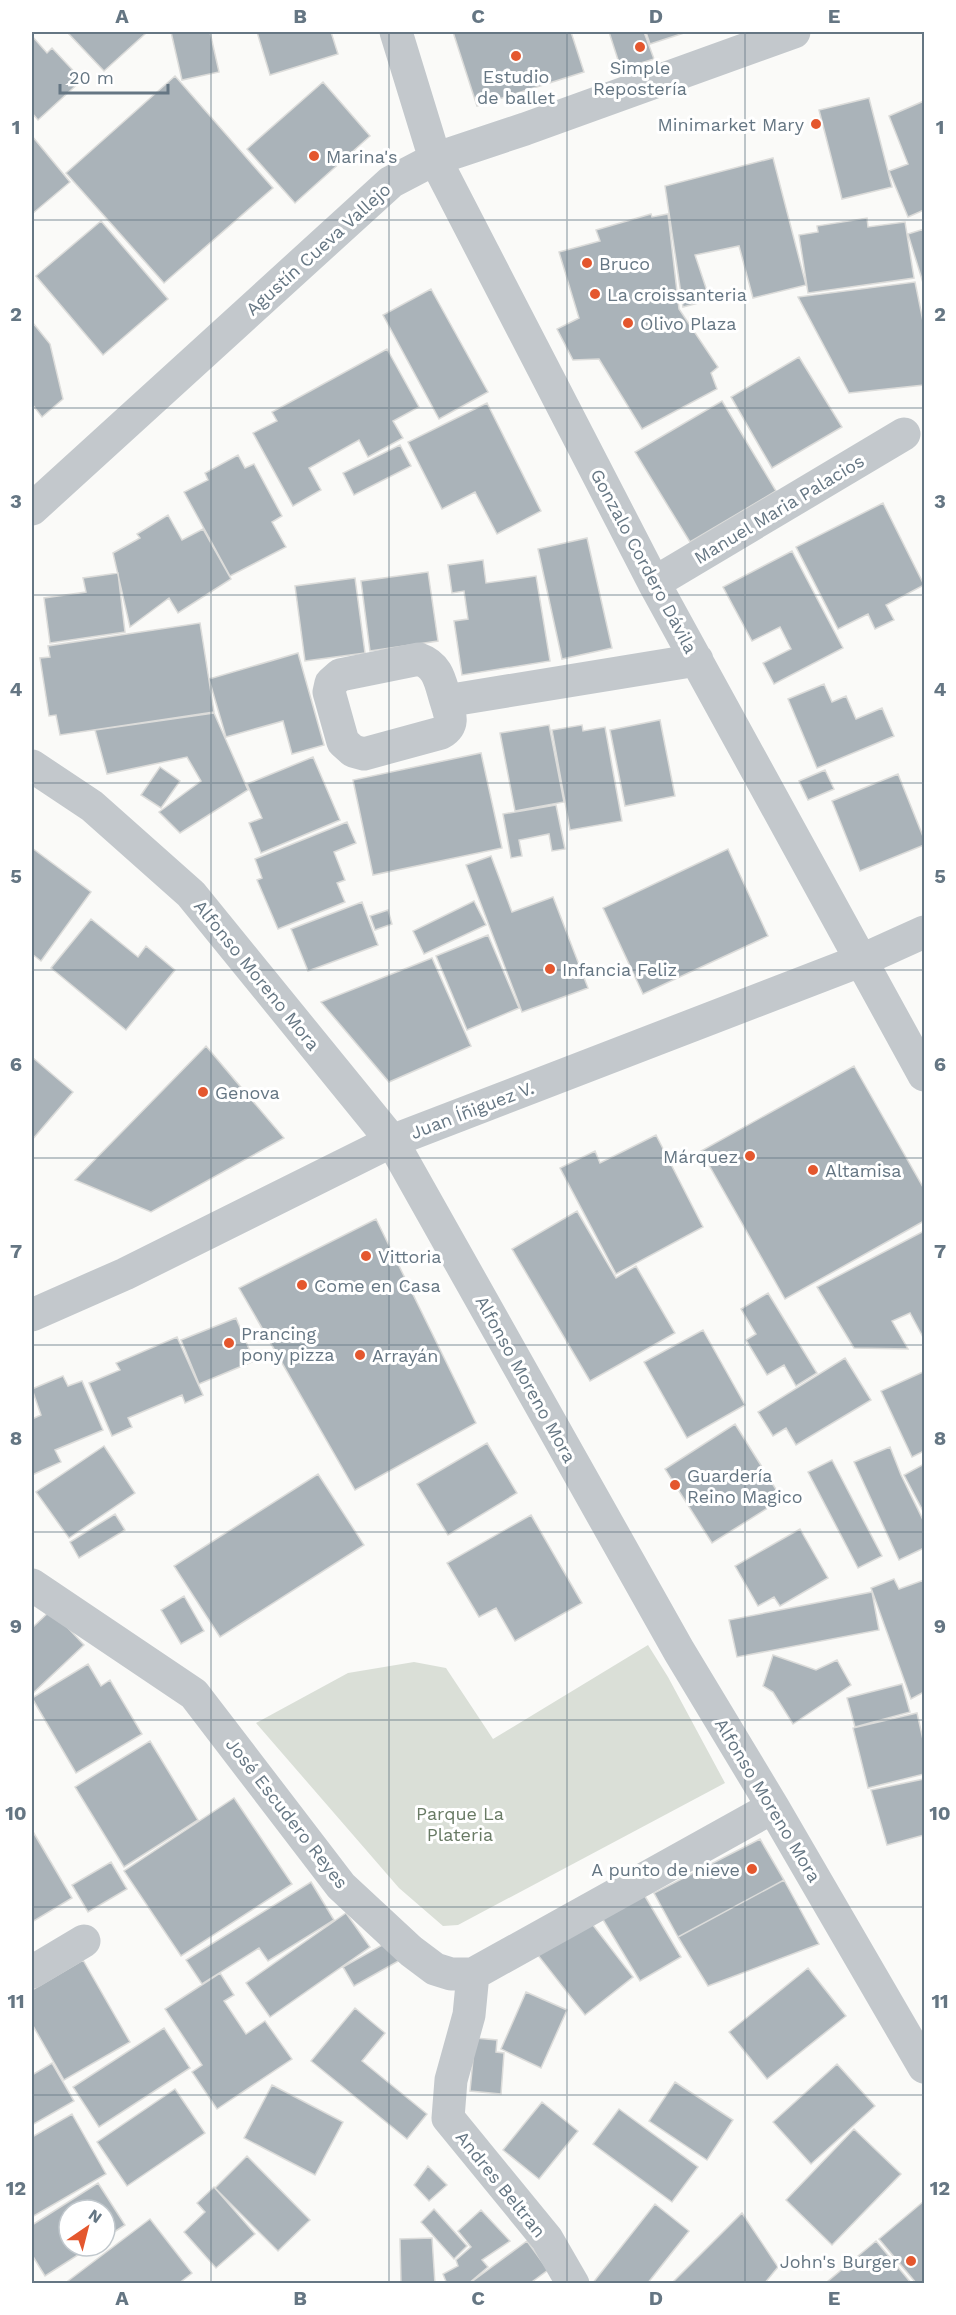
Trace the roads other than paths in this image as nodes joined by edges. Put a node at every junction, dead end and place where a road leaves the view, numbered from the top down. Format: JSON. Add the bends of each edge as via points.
{"nodes":[{"id":1,"x":396,"y":32,"type":"edge"},
{"id":2,"x":794,"y":32,"type":"edge"},
{"id":3,"x":435,"y":159,"type":"junction"},
{"id":4,"x":904,"y":434,"type":"dead end"},
{"id":5,"x":32,"y":509,"type":"edge"},
{"id":6,"x":654,"y":583,"type":"junction"},
{"id":7,"x":697,"y":660,"type":"junction"},
{"id":8,"x":446,"y":700,"type":"dead end"},
{"id":9,"x":32,"y":766,"type":"edge"},
{"id":10,"x":924,"y":932,"type":"edge"},
{"id":11,"x":862,"y":960,"type":"junction"},
{"id":12,"x":924,"y":1075,"type":"edge"},
{"id":13,"x":392,"y":1141,"type":"junction"},
{"id":14,"x":32,"y":1315,"type":"edge"},
{"id":15,"x":32,"y":1585,"type":"edge"},
{"id":16,"x":773,"y":1807,"type":"junction"},
{"id":17,"x":84,"y":1941,"type":"dead end"},
{"id":18,"x":32,"y":1972,"type":"edge"},
{"id":19,"x":473,"y":1974,"type":"junction"},
{"id":20,"x":924,"y":2067,"type":"edge"},
{"id":21,"x":573,"y":2283,"type":"edge"}],
"edges":[{"from":1,"to":3,"type":"street","name":"Gonzalo Cordero Dávila"},
{"from":2,"to":3,"type":"street","name":"Agustín Cueva Vallejo"},
{"from":3,"to":5,"type":"street","name":"Agustín Cueva Vallejo","via":[[391,182]]},
{"from":3,"to":6,"type":"street","name":"Gonzalo Cordero Dávila"},
{"from":4,"to":6,"type":"street","name":"Manuel Maria Palacios"},
{"from":6,"to":7,"type":"street","name":"Gonzalo Cordero Dávila"},
{"from":7,"to":8,"type":"street"},
{"from":7,"to":11,"type":"street","name":"Gonzalo Cordero Dávila"},
{"from":9,"to":13,"type":"street","name":"Alfonso Moreno Mora","via":[[92,806],[191,894]]},
{"from":10,"to":11,"type":"street","name":"Juan Íñiguez V."},
{"from":11,"to":12,"type":"street","name":"Gonzalo Cordero Dávila"},
{"from":11,"to":13,"type":"street","name":"Juan Íñiguez V."},
{"from":13,"to":14,"type":"street","name":"Juan Íñiguez V.","via":[[125,1274]]},
{"from":13,"to":16,"type":"street","name":"Alfonso Moreno Mora","via":[[679,1652]]},
{"from":15,"to":19,"type":"street","name":"José Escudero Reyes","via":[[194,1694],[341,1886],[435,1969]]},
{"from":16,"to":19,"type":"street"},
{"from":16,"to":20,"type":"street","name":"Alfonso Moreno Mora"},
{"from":17,"to":18,"type":"street"},
{"from":19,"to":21,"type":"street","name":"Andres Beltran","via":[[469,2015],[451,2080],[448,2118],[547,2239]]}]}
